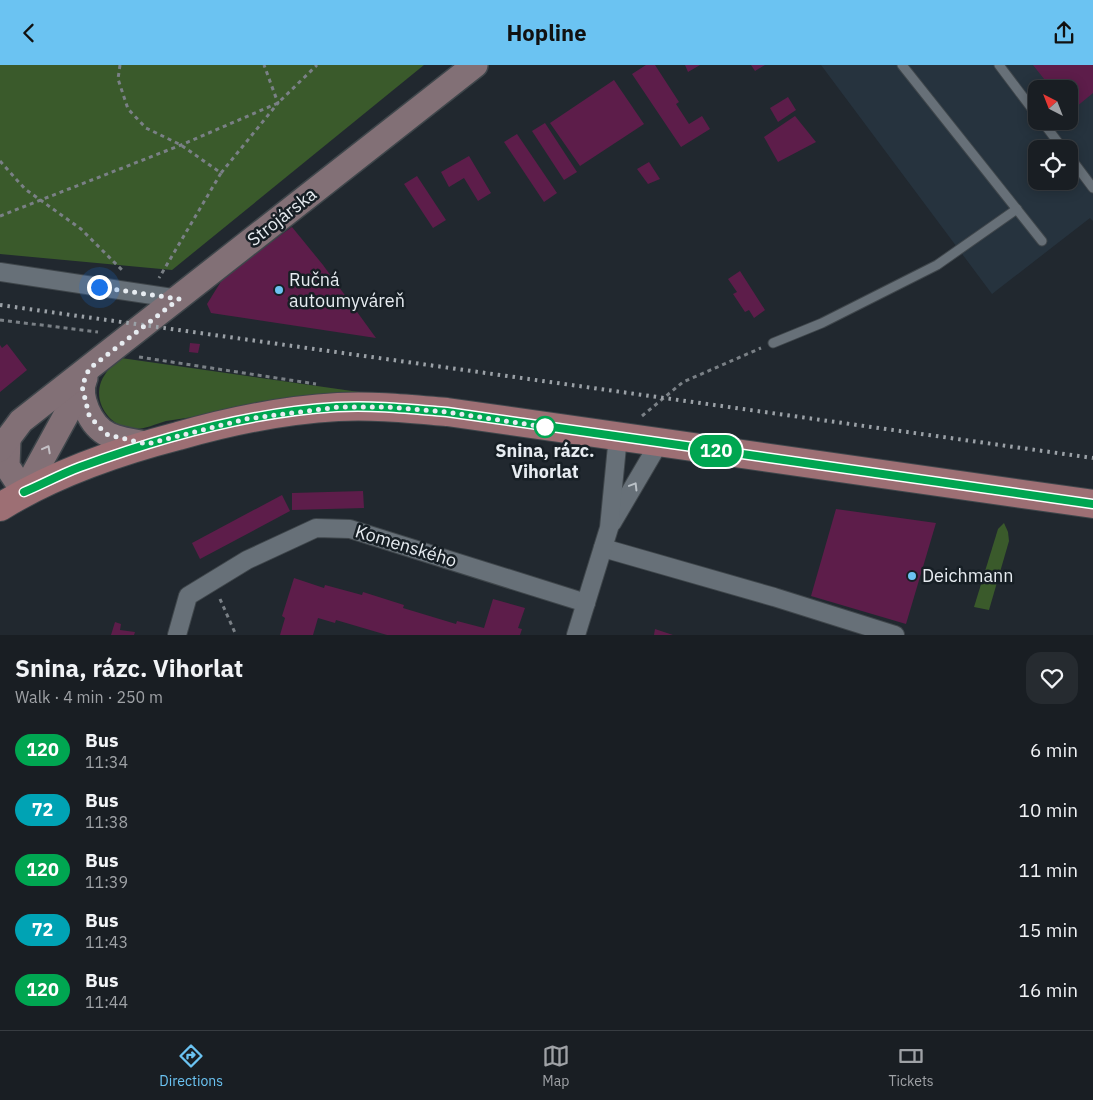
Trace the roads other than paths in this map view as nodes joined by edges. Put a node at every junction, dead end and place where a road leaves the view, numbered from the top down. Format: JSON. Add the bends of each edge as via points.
{"nodes":[{"id":1,"x":475,"y":65,"type":"edge"},
{"id":2,"x":902,"y":65,"type":"edge"},
{"id":3,"x":999,"y":65,"type":"edge"},
{"id":4,"x":1028,"y":103,"type":"edge"},
{"id":5,"x":1078,"y":168,"type":"edge"},
{"id":6,"x":1093,"y":188,"type":"edge"},
{"id":7,"x":1017,"y":209,"type":"junction"},
{"id":8,"x":1042,"y":241,"type":"dead end"},
{"id":9,"x":0,"y":272,"type":"edge"},
{"id":10,"x":179,"y":299,"type":"junction"},
{"id":11,"x":773,"y":343,"type":"road end"},
{"id":12,"x":85,"y":377,"type":"junction"},
{"id":13,"x":618,"y":436,"type":"junction"},
{"id":14,"x":659,"y":443,"type":"junction"},
{"id":15,"x":147,"y":444,"type":"junction"},
{"id":16,"x":4,"y":445,"type":"edge"},
{"id":17,"x":24,"y":492,"type":"junction"},
{"id":18,"x":1093,"y":504,"type":"edge"},
{"id":19,"x":0,"y":507,"type":"edge"},
{"id":20,"x":609,"y":527,"type":"junction"},
{"id":21,"x":604,"y":548,"type":"junction"},
{"id":22,"x":586,"y":603,"type":"junction"},
{"id":23,"x":177,"y":635,"type":"edge"},
{"id":24,"x":576,"y":635,"type":"edge"},
{"id":25,"x":896,"y":635,"type":"edge"}],
"edges":[{"from":1,"to":10,"type":"main road","name":"Strojárska"},
{"from":2,"to":7,"type":"lane"},
{"from":3,"to":4,"type":"lane"},
{"from":5,"to":6,"type":"lane"},
{"from":7,"to":8,"type":"lane"},
{"from":7,"to":11,"type":"lane","via":[[937,265],[822,323]]},
{"from":9,"to":10,"type":"street"},
{"from":10,"to":12,"type":"main road","name":"Strojárska"},
{"from":12,"to":15,"type":"main road","via":[[89,415],[98,426],[108,435]]},
{"from":12,"to":16,"type":"main road","name":"Strojárska","via":[[21,421]]},
{"from":17,"to":12,"type":"main road","name":"Strojárska","one_way":true},
{"from":13,"to":14,"type":"main road"},
{"from":13,"to":15,"type":"main road","via":[[447,412],[338,407],[246,419]]},
{"from":13,"to":20,"type":"street"},
{"from":14,"to":18,"type":"main road"},
{"from":20,"to":14,"type":"street","one_way":true},
{"from":15,"to":17,"type":"main road","via":[[78,468]]},
{"from":16,"to":17,"type":"main road","name":"Strojárska","via":[[7,466]]},
{"from":17,"to":19,"type":"main road","name":"Strojárska"},
{"from":20,"to":21,"type":"street"},
{"from":21,"to":22,"type":"street"},
{"from":21,"to":25,"type":"street"},
{"from":22,"to":23,"type":"street","name":"Komenského","via":[[350,529],[316,528],[247,561],[188,596]]},
{"from":22,"to":24,"type":"street"}]}
